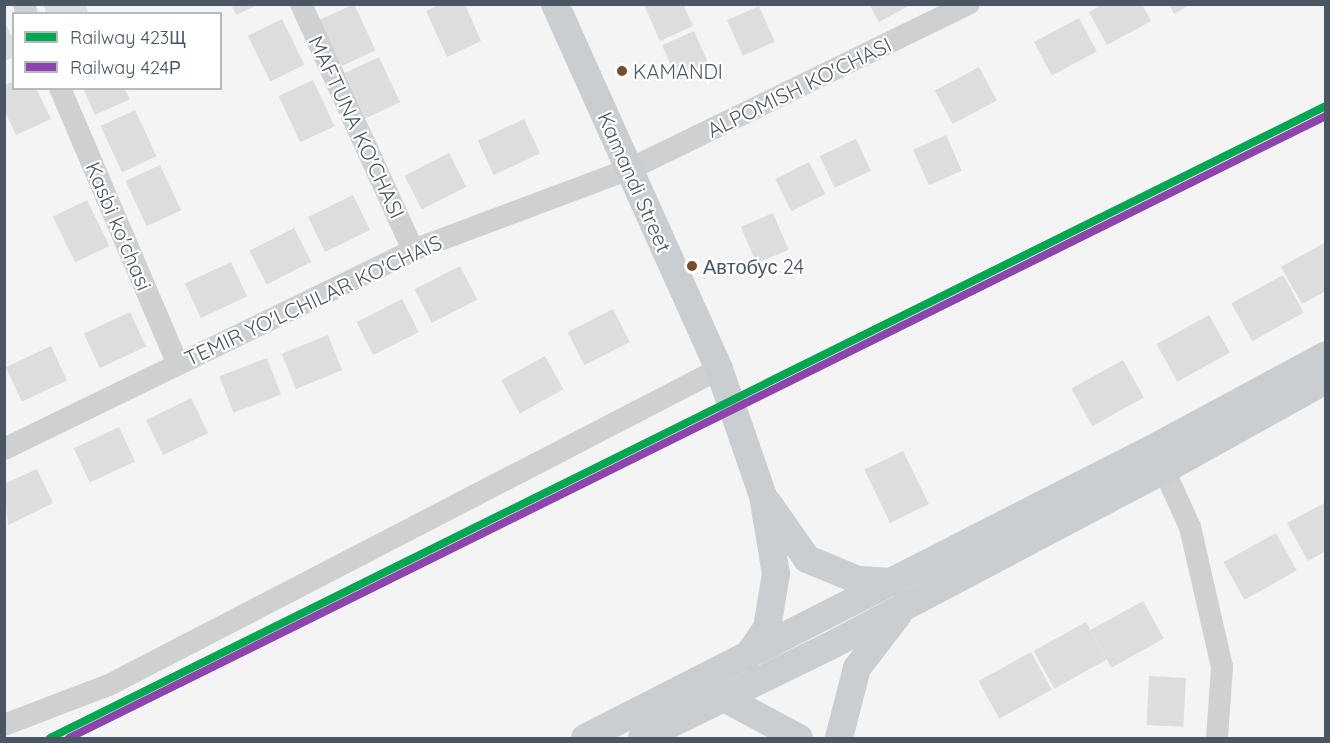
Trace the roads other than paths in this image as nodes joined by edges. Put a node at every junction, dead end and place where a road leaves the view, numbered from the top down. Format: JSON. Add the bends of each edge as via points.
{"nodes":[{"id":1,"x":301,"y":4,"type":"edge"},
{"id":2,"x":555,"y":4,"type":"edge"},
{"id":3,"x":969,"y":4,"type":"edge"},
{"id":4,"x":61,"y":90,"type":"edge"},
{"id":5,"x":630,"y":169,"type":"junction"},
{"id":6,"x":413,"y":250,"type":"junction"},
{"id":7,"x":1326,"y":355,"type":"edge"},
{"id":8,"x":178,"y":364,"type":"junction"},
{"id":9,"x":719,"y":369,"type":"junction"},
{"id":10,"x":1326,"y":380,"type":"edge"},
{"id":11,"x":6,"y":443,"type":"edge"},
{"id":12,"x":1164,"y":470,"type":"junction"},
{"id":13,"x":763,"y":496,"type":"junction"},
{"id":14,"x":899,"y":595,"type":"junction"},
{"id":15,"x":746,"y":659,"type":"junction"},
{"id":16,"x":724,"y":698,"type":"junction"},
{"id":17,"x":4,"y":725,"type":"edge"},
{"id":18,"x":585,"y":738,"type":"edge"},
{"id":19,"x":642,"y":738,"type":"edge"},
{"id":20,"x":799,"y":738,"type":"edge"},
{"id":21,"x":839,"y":738,"type":"edge"},
{"id":22,"x":1217,"y":738,"type":"edge"}],
"edges":[{"from":1,"to":6,"type":"street","name":"MAFTUNA KO'CHASI"},
{"from":2,"to":5,"type":"main road","name":"Kamandi Street"},
{"from":3,"to":5,"type":"street","name":"ALPOMISH KO'CHASI"},
{"from":4,"to":8,"type":"street","name":"Kasbi ko'chasi"},
{"from":5,"to":6,"type":"street","name":"TEMIR YO'LCHILAR KO'CHAIS"},
{"from":5,"to":9,"type":"main road","name":"Kamandi Street"},
{"from":6,"to":8,"type":"street","name":"TEMIR YO'LCHILAR KO'CHAIS"},
{"from":7,"to":14,"type":"main road"},
{"from":8,"to":11,"type":"street","name":"TEMIR YO'LCHILAR KO'CHAIS"},
{"from":9,"to":13,"type":"main road","name":"Kamandi Street"},
{"from":9,"to":17,"type":"street","via":[[109,685]]},
{"from":10,"to":12,"type":"main road"},
{"from":12,"to":14,"type":"main road"},
{"from":12,"to":22,"type":"street","via":[[1190,527],[1222,667]]},
{"from":13,"to":14,"type":"main road","name":"Kamandi Street","via":[[807,559]]},
{"from":13,"to":15,"type":"main road","name":"Kamandi Street","via":[[776,574],[767,628]]},
{"from":14,"to":15,"type":"main road"},
{"from":14,"to":16,"type":"main road"},
{"from":14,"to":21,"type":"main road","via":[[857,668]]},
{"from":15,"to":18,"type":"main road"},
{"from":16,"to":19,"type":"main road"},
{"from":16,"to":20,"type":"main road"}]}
